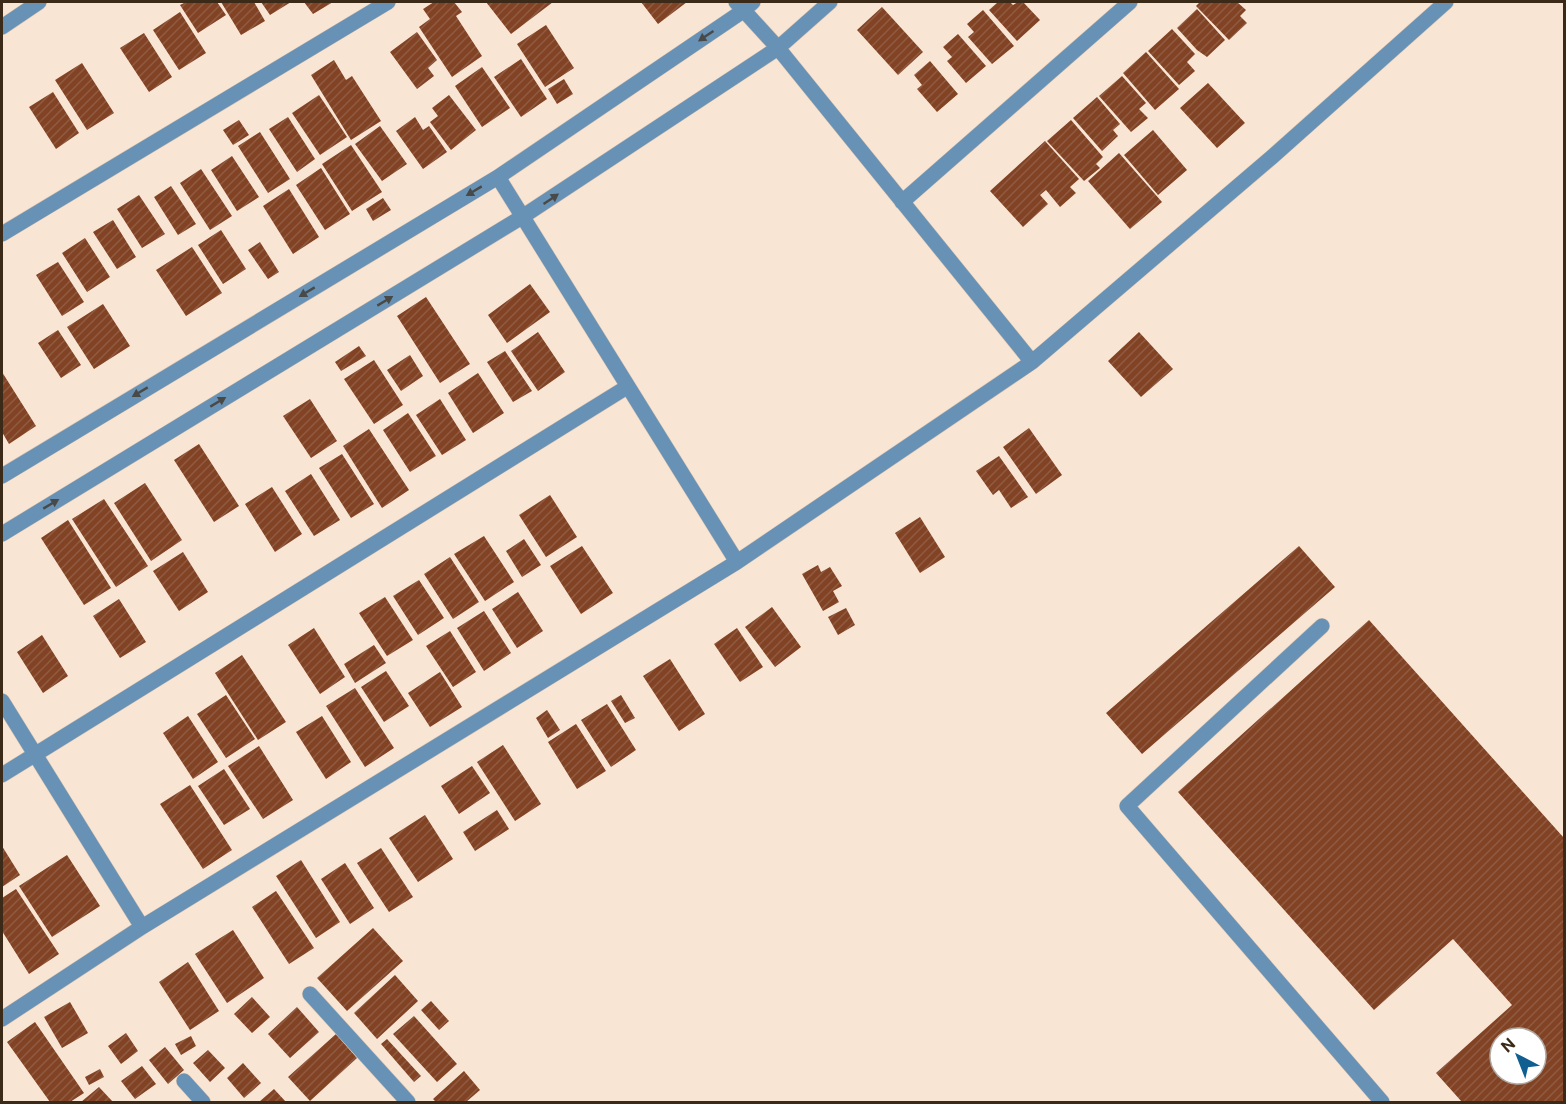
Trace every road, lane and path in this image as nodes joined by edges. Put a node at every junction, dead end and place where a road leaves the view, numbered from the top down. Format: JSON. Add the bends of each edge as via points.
{"nodes":[{"id":1,"x":39,"y":2,"type":"edge"},
{"id":2,"x":388,"y":2,"type":"edge"},
{"id":3,"x":830,"y":2,"type":"edge"},
{"id":4,"x":1130,"y":2,"type":"edge"},
{"id":5,"x":1446,"y":2,"type":"edge"},
{"id":6,"x":744,"y":5,"type":"edge"},
{"id":7,"x":2,"y":27,"type":"edge"},
{"id":8,"x":778,"y":48,"type":"junction"},
{"id":9,"x":498,"y":177,"type":"junction"},
{"id":10,"x":903,"y":202,"type":"junction"},
{"id":11,"x":522,"y":217,"type":"junction"},
{"id":12,"x":2,"y":234,"type":"edge"},
{"id":13,"x":1032,"y":362,"type":"junction"},
{"id":14,"x":627,"y":387,"type":"junction"},
{"id":15,"x":2,"y":476,"type":"edge"},
{"id":16,"x":2,"y":534,"type":"edge"},
{"id":17,"x":737,"y":562,"type":"junction"},
{"id":18,"x":1322,"y":626,"type":"dead end"},
{"id":19,"x":2,"y":701,"type":"edge"},
{"id":20,"x":35,"y":754,"type":"junction"},
{"id":21,"x":2,"y":775,"type":"edge"},
{"id":22,"x":142,"y":927,"type":"junction"},
{"id":23,"x":310,"y":994,"type":"dead end"},
{"id":24,"x":2,"y":1019,"type":"edge"},
{"id":25,"x":184,"y":1081,"type":"dead end"},
{"id":26,"x":203,"y":1102,"type":"edge"},
{"id":27,"x":408,"y":1102,"type":"edge"},
{"id":28,"x":1382,"y":1102,"type":"edge"}],
"edges":[{"from":1,"to":7,"type":"street"},
{"from":2,"to":12,"type":"street"},
{"from":3,"to":8,"type":"street"},
{"from":4,"to":10,"type":"street"},
{"from":5,"to":13,"type":"street"},
{"from":6,"to":8,"type":"street"},
{"from":6,"to":9,"type":"street","one_way":true},
{"from":8,"to":10,"type":"street"},
{"from":11,"to":8,"type":"street","one_way":true},
{"from":9,"to":11,"type":"street"},
{"from":9,"to":15,"type":"street","one_way":true},
{"from":10,"to":13,"type":"street"},
{"from":11,"to":14,"type":"street"},
{"from":16,"to":11,"type":"street","one_way":true},
{"from":13,"to":17,"type":"street"},
{"from":14,"to":17,"type":"street"},
{"from":14,"to":20,"type":"street"},
{"from":17,"to":22,"type":"street"},
{"from":18,"to":28,"type":"street","via":[[1127,806]]},
{"from":19,"to":20,"type":"street"},
{"from":20,"to":21,"type":"street"},
{"from":20,"to":22,"type":"street"},
{"from":22,"to":24,"type":"street"},
{"from":23,"to":27,"type":"street"},
{"from":25,"to":26,"type":"street"}]}
